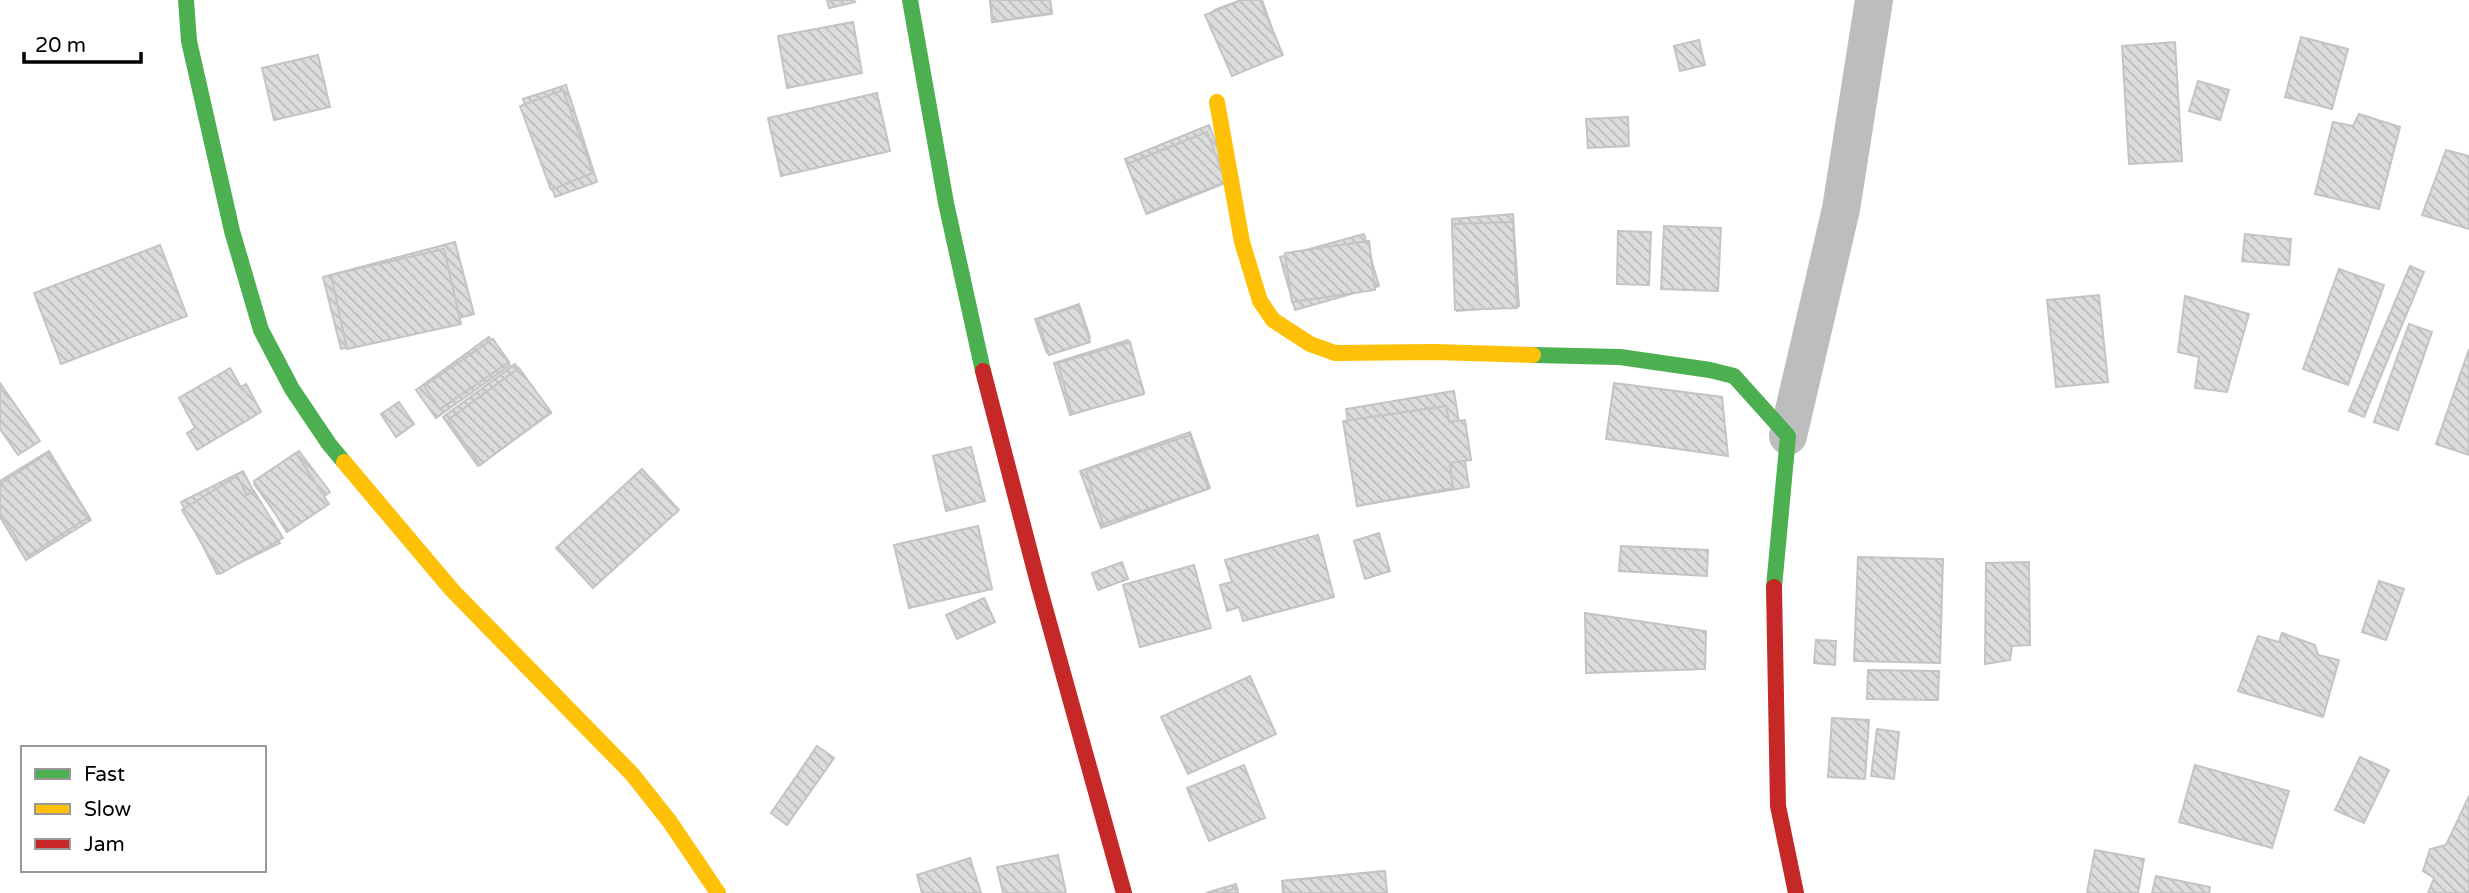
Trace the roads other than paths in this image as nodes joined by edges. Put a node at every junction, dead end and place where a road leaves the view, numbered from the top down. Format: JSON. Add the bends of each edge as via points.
{"nodes":[{"id":1,"x":186,"y":0,"type":"edge"},
{"id":2,"x":910,"y":0,"type":"edge"},
{"id":3,"x":1874,"y":0,"type":"edge"},
{"id":4,"x":1217,"y":102,"type":"dead end"},
{"id":5,"x":1788,"y":436,"type":"junction"},
{"id":6,"x":718,"y":893,"type":"edge"},
{"id":7,"x":1124,"y":893,"type":"edge"},
{"id":8,"x":1796,"y":893,"type":"edge"}],
"edges":[{"from":1,"to":6,"type":"street","via":[[189,41],[232,231],[261,330],[292,389],[329,444],[452,590],[632,774]]},
{"from":2,"to":7,"type":"street","via":[[959,267],[991,405]]},
{"from":3,"to":5,"type":"street","via":[[1841,209]]},
{"from":4,"to":5,"type":"street","via":[[1242,242],[1260,301],[1273,320],[1310,344],[1335,353],[1620,357],[1710,370],[1734,376]]},
{"from":5,"to":8,"type":"street","via":[[1774,578],[1778,806]]}]}
